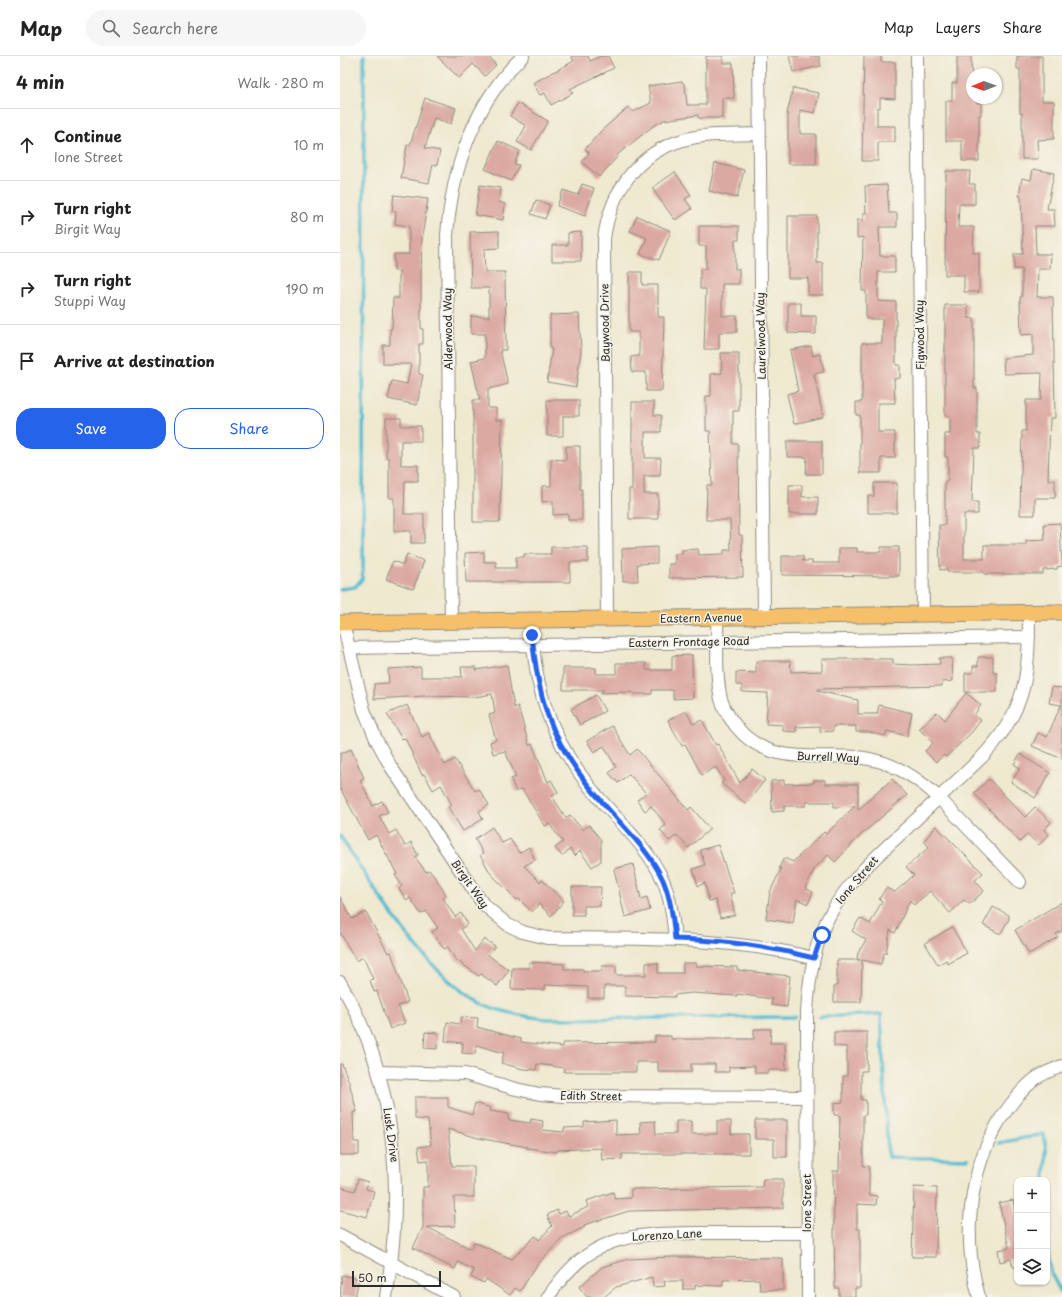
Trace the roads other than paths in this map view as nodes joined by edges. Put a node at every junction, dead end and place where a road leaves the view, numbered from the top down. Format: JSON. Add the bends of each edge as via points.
{"nodes":[{"id":1,"x":758,"y":56,"type":"edge"},
{"id":2,"x":917,"y":56,"type":"edge"},
{"id":3,"x":521,"y":57,"type":"edge"},
{"id":4,"x":759,"y":134,"type":"junction"},
{"id":5,"x":1062,"y":612,"type":"edge"},
{"id":6,"x":1029,"y":613,"type":"junction"},
{"id":7,"x":923,"y":614,"type":"junction"},
{"id":8,"x":764,"y":617,"type":"junction"},
{"id":9,"x":717,"y":618,"type":"junction"},
{"id":10,"x":607,"y":619,"type":"junction"},
{"id":11,"x":532,"y":620,"type":"junction"},
{"id":12,"x":451,"y":621,"type":"junction"},
{"id":13,"x":341,"y":623,"type":"edge"},
{"id":14,"x":1029,"y":637,"type":"junction"},
{"id":15,"x":718,"y":643,"type":"junction"},
{"id":16,"x":533,"y":645,"type":"junction"},
{"id":17,"x":349,"y":648,"type":"junction"},
{"id":18,"x":939,"y":798,"type":"junction"},
{"id":19,"x":1020,"y":882,"type":"dead end"},
{"id":20,"x":675,"y":939,"type":"junction"},
{"id":21,"x":814,"y":958,"type":"junction"},
{"id":22,"x":340,"y":982,"type":"edge"},
{"id":23,"x":1062,"y":1066,"type":"edge"},
{"id":24,"x":378,"y":1072,"type":"junction"},
{"id":25,"x":806,"y":1097,"type":"junction"},
{"id":26,"x":807,"y":1233,"type":"junction"},
{"id":27,"x":340,"y":1235,"type":"edge"},
{"id":28,"x":392,"y":1264,"type":"junction"},
{"id":29,"x":386,"y":1297,"type":"edge"},
{"id":30,"x":454,"y":1297,"type":"edge"},
{"id":31,"x":548,"y":1297,"type":"edge"},
{"id":32,"x":808,"y":1297,"type":"edge"},
{"id":33,"x":978,"y":1297,"type":"edge"}],
"edges":[{"from":1,"to":4,"type":"street","name":"Laurelwood Way"},
{"from":2,"to":7,"type":"street","name":"Figwood Way"},
{"from":3,"to":12,"type":"street","name":"Alderwood Way","via":[[501,81],[473,128],[454,180],[449,208],[447,235]]},
{"from":4,"to":8,"type":"street","name":"Laurelwood Way"},
{"from":4,"to":10,"type":"street","name":"Baywood Drive","via":[[702,136],[665,147],[639,165],[622,184],[607,219],[604,246]]},
{"from":5,"to":6,"type":"main road","name":"Eastern Avenue"},
{"from":6,"to":7,"type":"main road","name":"Eastern Avenue"},
{"from":6,"to":14,"type":"street","name":"Ione Street"},
{"from":7,"to":8,"type":"main road","name":"Eastern Avenue"},
{"from":8,"to":9,"type":"main road","name":"Eastern Avenue"},
{"from":9,"to":10,"type":"main road","name":"Eastern Avenue"},
{"from":9,"to":15,"type":"street","name":"Burrell Way"},
{"from":10,"to":11,"type":"main road","name":"Eastern Avenue"},
{"from":11,"to":12,"type":"main road","name":"Eastern Avenue"},
{"from":11,"to":16,"type":"street"},
{"from":12,"to":13,"type":"main road","name":"Eastern Avenue"},
{"from":13,"to":17,"type":"street","name":"Birgit Way"},
{"from":14,"to":15,"type":"street","name":"Eastern Frontage Road"},
{"from":14,"to":18,"type":"street","name":"Ione Street","via":[[1024,688],[1008,726],[982,757]]},
{"from":15,"to":16,"type":"street","name":"Eastern Frontage Road"},
{"from":15,"to":18,"type":"street","name":"Burrell Way","via":[[718,684],[722,700],[728,716],[750,740],[765,749],[781,754],[846,756],[892,765],[926,785]]},
{"from":16,"to":17,"type":"street","name":"Eastern Frontage Road"},
{"from":16,"to":20,"type":"street","via":[[541,694],[560,742],[583,778],[653,861],[672,909]]},
{"from":17,"to":20,"type":"street","name":"Birgit Way","via":[[364,710],[391,767],[479,897],[495,916],[513,928],[539,937]]},
{"from":18,"to":19,"type":"street","name":"Burrell Way"},
{"from":18,"to":21,"type":"street","name":"Ione Street","via":[[881,851],[848,888],[831,912]]},
{"from":20,"to":21,"type":"street","name":"Birgit Way","via":[[762,946]]},
{"from":21,"to":25,"type":"street","name":"Ione Street","via":[[808,985]]},
{"from":22,"to":24,"type":"street","name":"Lusk Drive","via":[[357,1015]]},
{"from":23,"to":33,"type":"street","via":[[1035,1079],[1020,1093],[996,1127],[981,1158],[970,1202],[972,1263]]},
{"from":24,"to":25,"type":"street","name":"Edith Street","via":[[464,1074],[516,1089],[564,1096]]},
{"from":24,"to":28,"type":"street","name":"Lusk Drive","via":[[388,1112],[396,1174],[397,1205]]},
{"from":25,"to":26,"type":"street","name":"Ione Street"},
{"from":26,"to":31,"type":"street","name":"Lorenzo Lane","via":[[657,1234],[624,1238],[592,1252],[578,1262]]},
{"from":26,"to":32,"type":"street","name":"Ione Street"},
{"from":27,"to":28,"type":"street"},
{"from":28,"to":29,"type":"street","name":"Lusk Drive"},
{"from":28,"to":30,"type":"street"}]}
